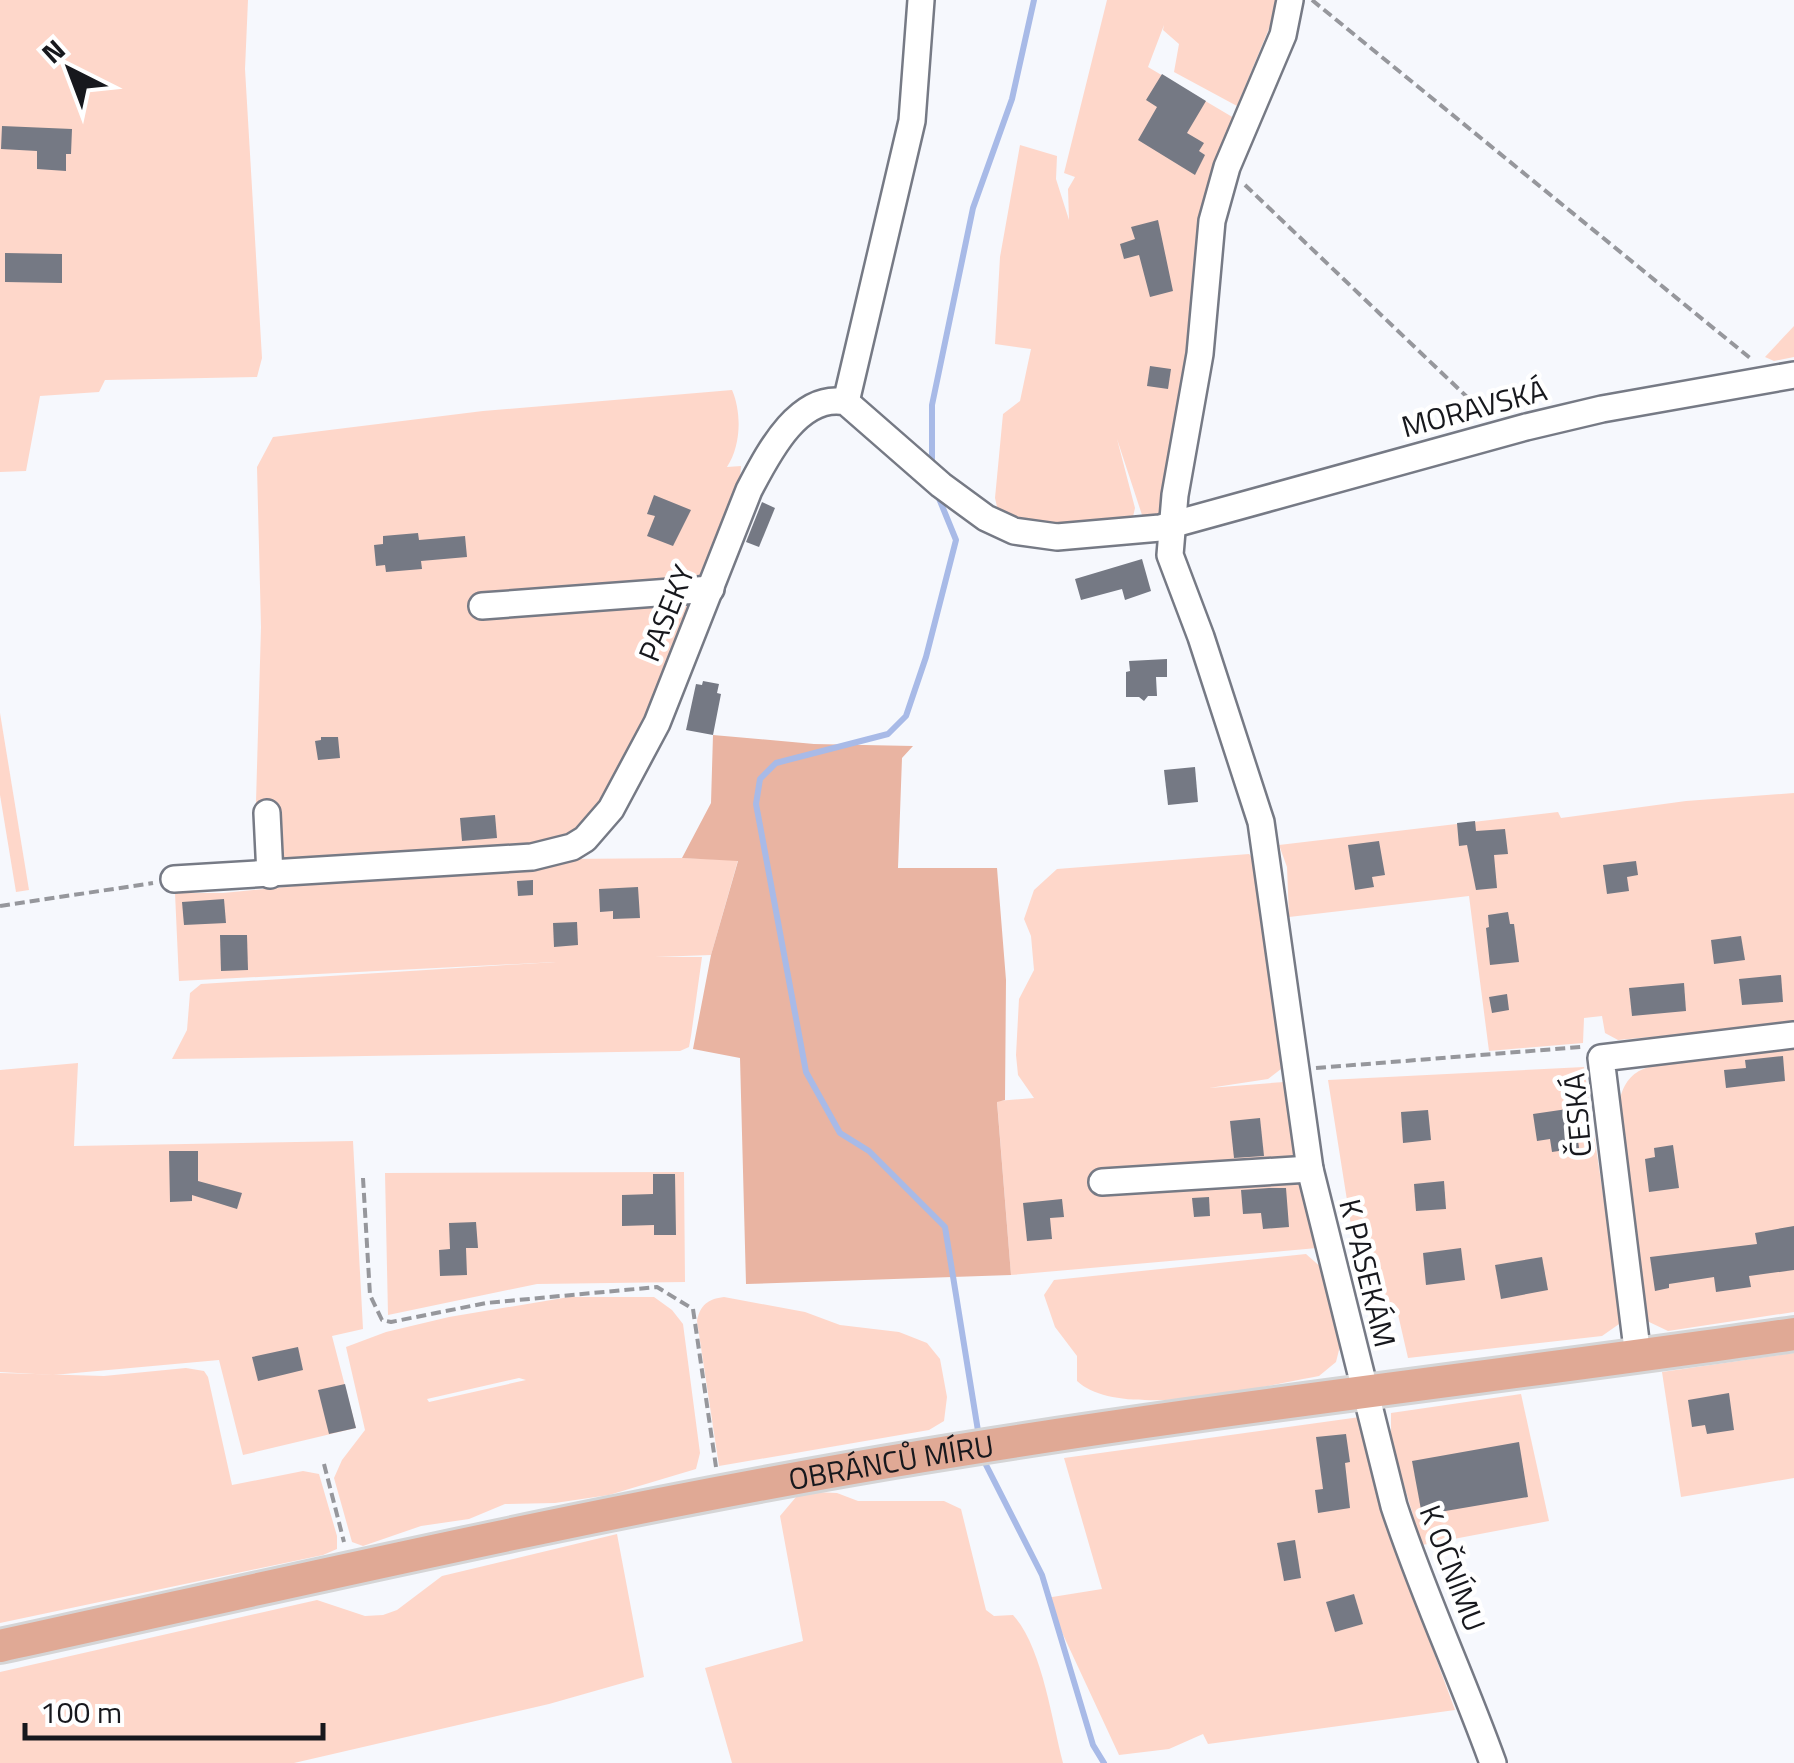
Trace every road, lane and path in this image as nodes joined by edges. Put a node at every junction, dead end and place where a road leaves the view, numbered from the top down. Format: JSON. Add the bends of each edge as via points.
{"nodes":[{"id":1,"x":921,"y":0,"type":"edge"},
{"id":2,"x":1290,"y":0,"type":"edge"},
{"id":3,"x":1312,"y":0,"type":"edge"},
{"id":4,"x":1227,"y":168,"type":"junction"},
{"id":5,"x":1794,"y":375,"type":"edge"},
{"id":6,"x":1754,"y":380,"type":"junction"},
{"id":7,"x":846,"y":402,"type":"junction"},
{"id":8,"x":1504,"y":433,"type":"junction"},
{"id":9,"x":1174,"y":522,"type":"junction"},
{"id":10,"x":712,"y":589,"type":"junction"},
{"id":11,"x":482,"y":606,"type":"dead end"},
{"id":12,"x":267,"y":813,"type":"dead end"},
{"id":13,"x":270,"y":875,"type":"junction"},
{"id":14,"x":174,"y":880,"type":"joint"},
{"id":15,"x":0,"y":906,"type":"edge"},
{"id":16,"x":1794,"y":1035,"type":"edge"},
{"id":17,"x":1601,"y":1058,"type":"junction"},
{"id":18,"x":1296,"y":1069,"type":"junction"},
{"id":19,"x":1310,"y":1169,"type":"junction"},
{"id":20,"x":363,"y":1178,"type":"dead end"},
{"id":21,"x":1102,"y":1182,"type":"dead end"},
{"id":22,"x":1794,"y":1334,"type":"edge"},
{"id":23,"x":1638,"y":1356,"type":"junction"},
{"id":24,"x":1364,"y":1392,"type":"junction"},
{"id":25,"x":324,"y":1464,"type":"dead end"},
{"id":26,"x":720,"y":1492,"type":"junction"},
{"id":27,"x":351,"y":1570,"type":"junction"},
{"id":28,"x":0,"y":1646,"type":"edge"},
{"id":29,"x":1494,"y":1763,"type":"edge"}],
"edges":[{"from":1,"to":7,"type":"street","via":[[912,121]]},
{"from":2,"to":4,"type":"street","via":[[1283,35]]},
{"from":3,"to":6,"type":"path","via":[[1750,358]]},
{"from":4,"to":8,"type":"path"},
{"from":4,"to":9,"type":"street","via":[[1208,248],[1200,354]]},
{"from":5,"to":6,"type":"street","name":"MORAVSKÁ"},
{"from":6,"to":8,"type":"street","name":"MORAVSKÁ"},
{"from":7,"to":9,"type":"street","via":[[932,478],[1001,526],[1057,536]]},
{"from":7,"to":10,"type":"street","name":"PASEKY","via":[[813,408],[777,443],[750,490]]},
{"from":8,"to":9,"type":"street","name":"MORAVSKÁ"},
{"from":9,"to":18,"type":"street","via":[[1170,555],[1261,822]]},
{"from":10,"to":11,"type":"street"},
{"from":10,"to":13,"type":"street","name":"PASEKY","via":[[634,769],[586,839],[532,858]]},
{"from":12,"to":13,"type":"street"},
{"from":13,"to":14,"type":"street","name":"PASEKY"},
{"from":14,"to":15,"type":"path"},
{"from":16,"to":17,"type":"street","name":"ČESKÁ"},
{"from":17,"to":18,"type":"path","via":[[1588,1046]]},
{"from":17,"to":23,"type":"street","name":"ČESKÁ"},
{"from":18,"to":19,"type":"street","name":"K PASEKÁM"},
{"from":19,"to":21,"type":"street","name":"K PASEKÁM"},
{"from":19,"to":24,"type":"street","name":"K PASEKÁM"},
{"from":20,"to":26,"type":"path","via":[[370,1295],[382,1320],[657,1286],[692,1309]]},
{"from":22,"to":23,"type":"main road","name":"OBRÁNCŮ MÍRU"},
{"from":23,"to":24,"type":"main road","name":"OBRÁNCŮ MÍRU"},
{"from":24,"to":26,"type":"main road","name":"OBRÁNCŮ MÍRU"},
{"from":24,"to":29,"type":"street","name":"K OČNÍMU","via":[[1410,1554]]},
{"from":25,"to":27,"type":"path"},
{"from":26,"to":27,"type":"main road","name":"OBRÁNCŮ MÍRU"},
{"from":27,"to":28,"type":"main road","name":"OBRÁNCŮ MÍRU"}]}
